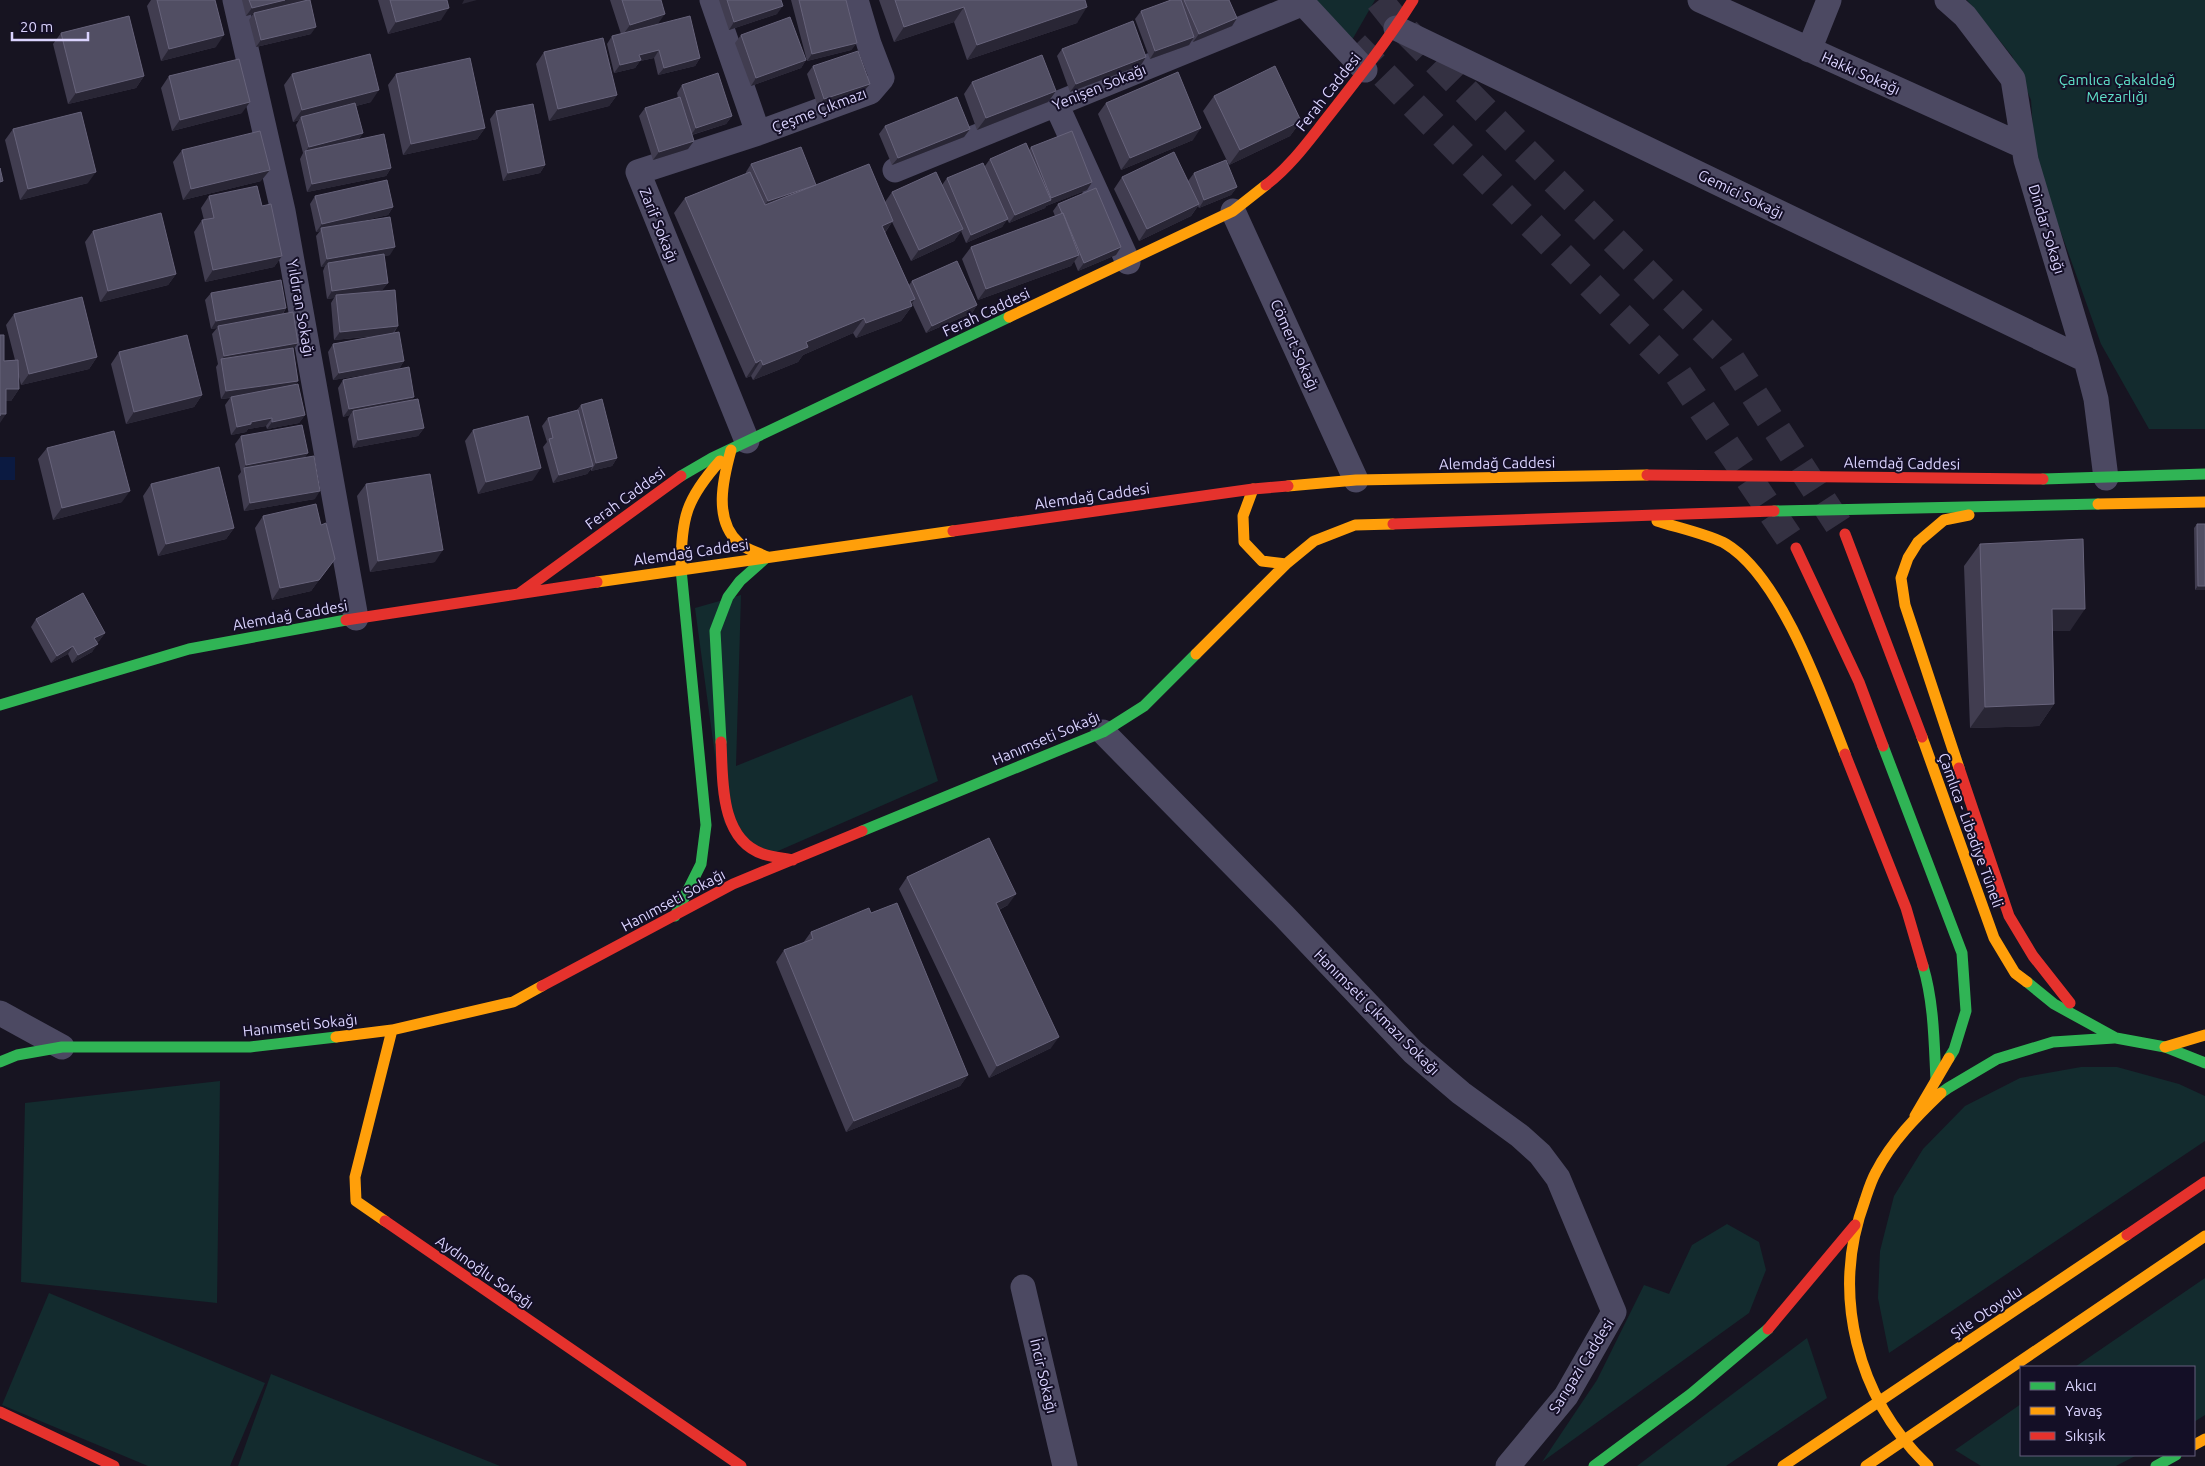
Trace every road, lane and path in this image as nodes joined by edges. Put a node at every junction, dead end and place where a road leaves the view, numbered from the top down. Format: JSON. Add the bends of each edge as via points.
{"nodes":[{"id":1,"x":235,"y":0,"type":"edge"},
{"id":2,"x":712,"y":0,"type":"edge"},
{"id":3,"x":856,"y":0,"type":"edge"},
{"id":4,"x":1413,"y":0,"type":"edge"},
{"id":5,"x":1700,"y":0,"type":"edge"},
{"id":6,"x":1829,"y":0,"type":"edge"},
{"id":7,"x":1947,"y":0,"type":"edge"},
{"id":8,"x":1302,"y":2,"type":"edge"},
{"id":9,"x":1396,"y":28,"type":"junction"},
{"id":10,"x":1809,"y":50,"type":"junction"},
{"id":11,"x":1365,"y":70,"type":"junction"},
{"id":12,"x":1056,"y":104,"type":"junction"},
{"id":13,"x":758,"y":133,"type":"junction"},
{"id":14,"x":2023,"y":146,"type":"junction"},
{"id":15,"x":895,"y":170,"type":"dead end"},
{"id":16,"x":1234,"y":211,"type":"junction"},
{"id":17,"x":1128,"y":262,"type":"junction"},
{"id":18,"x":2086,"y":360,"type":"junction"},
{"id":19,"x":739,"y":445,"type":"junction"},
{"id":20,"x":2205,"y":474,"type":"edge"},
{"id":21,"x":2106,"y":478,"type":"junction"},
{"id":22,"x":1356,"y":480,"type":"junction"},
{"id":23,"x":1253,"y":489,"type":"junction"},
{"id":24,"x":2205,"y":502,"type":"edge"},
{"id":25,"x":2008,"y":507,"type":"junction"},
{"id":26,"x":1639,"y":515,"type":"junction"},
{"id":27,"x":1845,"y":534,"type":"tunnel mouth"},
{"id":28,"x":1796,"y":548,"type":"tunnel mouth"},
{"id":29,"x":767,"y":556,"type":"junction"},
{"id":30,"x":1286,"y":564,"type":"junction"},
{"id":31,"x":681,"y":569,"type":"junction"},
{"id":32,"x":520,"y":593,"type":"junction"},
{"id":33,"x":356,"y":618,"type":"junction"},
{"id":34,"x":0,"y":705,"type":"edge"},
{"id":35,"x":1103,"y":732,"type":"junction"},
{"id":36,"x":792,"y":860,"type":"junction"},
{"id":37,"x":676,"y":916,"type":"junction"},
{"id":38,"x":0,"y":1013,"type":"edge"},
{"id":39,"x":2084,"y":1020,"type":"junction"},
{"id":40,"x":392,"y":1030,"type":"junction"},
{"id":41,"x":2205,"y":1035,"type":"edge"},
{"id":42,"x":2116,"y":1038,"type":"junction"},
{"id":43,"x":62,"y":1046,"type":"junction"},
{"id":44,"x":2166,"y":1046,"type":"junction"},
{"id":45,"x":0,"y":1062,"type":"edge"},
{"id":46,"x":2205,"y":1063,"type":"edge"},
{"id":47,"x":1936,"y":1080,"type":"junction"},
{"id":48,"x":1915,"y":1116,"type":"junction"},
{"id":49,"x":2205,"y":1182,"type":"edge"},
{"id":50,"x":1855,"y":1225,"type":"junction"},
{"id":51,"x":2205,"y":1236,"type":"edge"},
{"id":52,"x":1023,"y":1286,"type":"dead end"},
{"id":53,"x":1614,"y":1312,"type":"joint"},
{"id":54,"x":0,"y":1412,"type":"edge"},
{"id":55,"x":2174,"y":1456,"type":"edge"},
{"id":56,"x":114,"y":1466,"type":"edge"},
{"id":57,"x":742,"y":1466,"type":"edge"},
{"id":58,"x":1065,"y":1466,"type":"edge"},
{"id":59,"x":1508,"y":1466,"type":"edge"},
{"id":60,"x":1594,"y":1466,"type":"edge"},
{"id":61,"x":1783,"y":1466,"type":"edge"},
{"id":62,"x":1866,"y":1466,"type":"edge"},
{"id":63,"x":1928,"y":1466,"type":"edge"},
{"id":64,"x":2156,"y":1466,"type":"edge"}],
"edges":[{"from":1,"to":33,"type":"street","name":"Yıldıran Sokağı","via":[[283,211]]},
{"from":2,"to":13,"type":"street"},
{"from":3,"to":13,"type":"street","name":"Çeşme Çıkmazı","via":[[882,78],[870,92]]},
{"from":4,"to":9,"type":"main road","name":"Ferah Caddesi"},
{"from":5,"to":10,"type":"street","name":"Hakkı Sokağı"},
{"from":6,"to":10,"type":"street"},
{"from":7,"to":14,"type":"street","name":"Dindar Sokağı","via":[[1966,16],[2013,79]]},
{"from":8,"to":11,"type":"street"},
{"from":8,"to":12,"type":"street","name":"Yenişen Sokağı"},
{"from":9,"to":11,"type":"main road","name":"Ferah Caddesi"},
{"from":9,"to":18,"type":"street","name":"Gemici Sokağı"},
{"from":10,"to":14,"type":"street","name":"Hakkı Sokağı"},
{"from":11,"to":16,"type":"main road","name":"Ferah Caddesi","via":[[1286,169]]},
{"from":12,"to":15,"type":"street","name":"Yenişen Sokağı"},
{"from":12,"to":17,"type":"street"},
{"from":13,"to":19,"type":"street","name":"Zarif Sokağı","via":[[638,172]]},
{"from":14,"to":18,"type":"street","name":"Dindar Sokağı"},
{"from":16,"to":17,"type":"main road","name":"Ferah Caddesi"},
{"from":16,"to":22,"type":"street","name":"Cömert Sokağı"},
{"from":17,"to":19,"type":"main road","name":"Ferah Caddesi"},
{"from":18,"to":21,"type":"street","name":"Dindar Sokağı","via":[[2096,399]]},
{"from":19,"to":29,"type":"main road","via":[[724,478],[722,493],[728,524],[732,535],[741,544]]},
{"from":19,"to":31,"type":"main road","via":[[700,483],[690,498],[682,534]]},
{"from":19,"to":32,"type":"main road","name":"Ferah Caddesi","via":[[685,473]]},
{"from":20,"to":21,"type":"main road","name":"Alemdağ Caddesi"},
{"from":21,"to":22,"type":"main road","name":"Alemdağ Caddesi","via":[[2011,480],[1645,475]]},
{"from":22,"to":23,"type":"main road","name":"Alemdağ Caddesi"},
{"from":23,"to":29,"type":"main road","name":"Alemdağ Caddesi"},
{"from":23,"to":30,"type":"main road","via":[[1243,516],[1244,542],[1262,561]]},
{"from":24,"to":25,"type":"main road"},
{"from":25,"to":26,"type":"main road"},
{"from":25,"to":39,"type":"main road","via":[[1944,520],[1918,542],[1901,578],[1905,605],[2009,916],[2033,956]]},
{"from":26,"to":30,"type":"main road","via":[[1355,525],[1314,541]]},
{"from":26,"to":47,"type":"main road","via":[[1725,543],[1750,562],[1774,596],[1812,671],[1906,908],[1929,987]]},
{"from":27,"to":39,"type":"main road","name":"Çamlıca - Libadiye Tüneli","via":[[1905,689],[1994,938],[2015,973],[2054,1004]]},
{"from":28,"to":47,"type":"main road","via":[[1859,682],[1962,953],[1966,1011],[1954,1050]]},
{"from":29,"to":31,"type":"main road","name":"Alemdağ Caddesi"},
{"from":29,"to":36,"type":"main road","via":[[735,586],[719,611],[715,631],[724,788],[734,829],[747,846],[762,854]]},
{"from":30,"to":35,"type":"main road","name":"Hanımseti Sokağı","via":[[1144,706]]},
{"from":31,"to":32,"type":"main road","name":"Alemdağ Caddesi"},
{"from":31,"to":37,"type":"main road","via":[[706,825],[701,864]]},
{"from":32,"to":33,"type":"main road","name":"Alemdağ Caddesi"},
{"from":33,"to":34,"type":"main road","name":"Alemdağ Caddesi","via":[[190,649]]},
{"from":35,"to":36,"type":"main road","name":"Hanımseti Sokağı"},
{"from":35,"to":53,"type":"street","name":"Hanımseti Çıkmazı Sokağı","via":[[1277,908],[1413,1052],[1461,1094],[1540,1154],[1558,1178]]},
{"from":36,"to":37,"type":"main road","name":"Hanımseti Sokağı","via":[[733,884]]},
{"from":37,"to":40,"type":"main road","name":"Hanımseti Sokağı","via":[[513,1002]]},
{"from":38,"to":43,"type":"street"},
{"from":39,"to":42,"type":"main road","name":"Çamlıca - Libadiye Tüneli"},
{"from":40,"to":43,"type":"main road","name":"Hanımseti Sokağı","via":[[250,1046]]},
{"from":40,"to":57,"type":"main road","name":"Aydınoğlu Sokağı","via":[[355,1177],[356,1201]]},
{"from":41,"to":44,"type":"main road"},
{"from":42,"to":44,"type":"main road","name":"Çamlıca - Libadiye Tüneli"},
{"from":42,"to":48,"type":"main road","via":[[2052,1041],[2020,1049],[1978,1067],[1944,1089]]},
{"from":43,"to":45,"type":"main road","name":"Hanımseti Sokağı","via":[[17,1055]]},
{"from":44,"to":46,"type":"main road"},
{"from":47,"to":48,"type":"main road"},
{"from":48,"to":50,"type":"main road","via":[[1889,1149],[1870,1183]]},
{"from":49,"to":61,"type":"main road","name":"Şile Otoyolu","bridge":true},
{"from":50,"to":60,"type":"main road","via":[[1772,1325],[1691,1394]]},
{"from":50,"to":63,"type":"main road","via":[[1848,1273],[1850,1320],[1862,1366],[1883,1412],[1913,1452]]},
{"from":51,"to":62,"type":"main road","bridge":true},
{"from":52,"to":58,"type":"street","name":"İncir Sokağı"},
{"from":53,"to":59,"type":"street","name":"Sarıgazi Caddesi","via":[[1566,1396]]},
{"from":54,"to":56,"type":"main road"},
{"from":55,"to":64,"type":"main road"}]}
